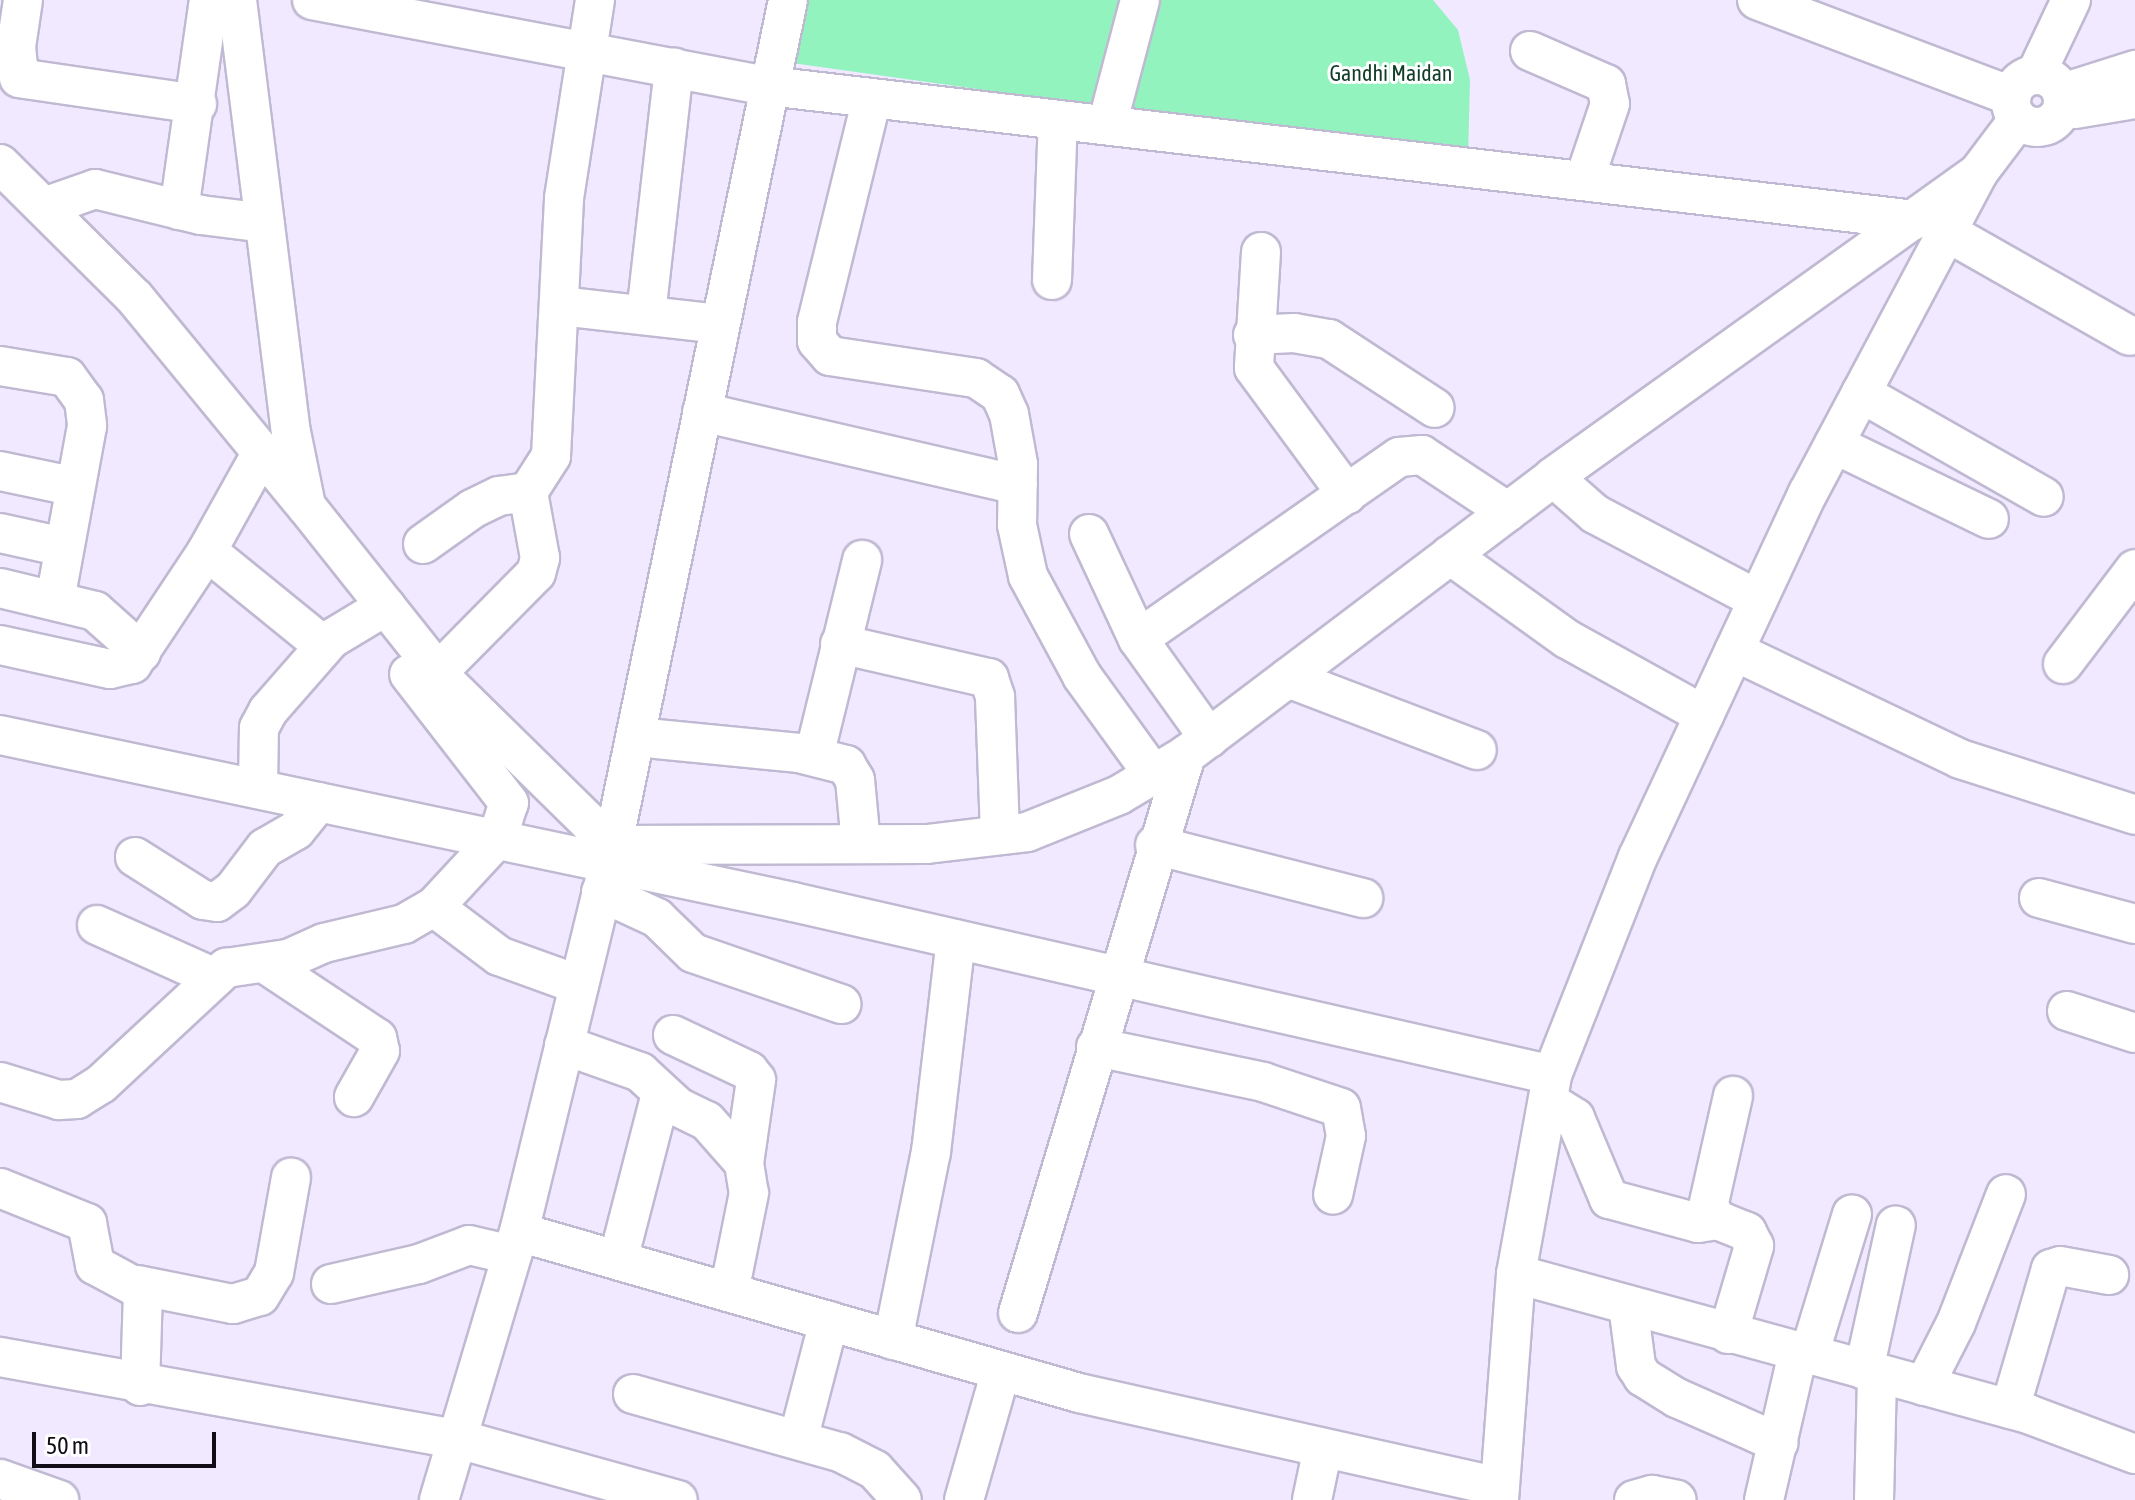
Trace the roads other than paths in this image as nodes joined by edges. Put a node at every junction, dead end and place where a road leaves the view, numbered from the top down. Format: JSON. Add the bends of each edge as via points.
{"nodes":[{"id":1,"x":23,"y":0,"type":"edge"},
{"id":2,"x":209,"y":0,"type":"edge"},
{"id":3,"x":237,"y":0,"type":"edge"},
{"id":4,"x":595,"y":0,"type":"edge"},
{"id":5,"x":788,"y":0,"type":"edge"},
{"id":6,"x":1140,"y":0,"type":"edge"},
{"id":7,"x":1757,"y":0,"type":"edge"},
{"id":8,"x":2071,"y":0,"type":"edge"},
{"id":9,"x":334,"y":2,"type":"edge"},
{"id":10,"x":583,"y":51,"type":"junction"},
{"id":11,"x":1530,"y":51,"type":"dead end"},
{"id":12,"x":674,"y":68,"type":"junction"},
{"id":13,"x":2135,"y":70,"type":"edge"},
{"id":14,"x":769,"y":86,"type":"junction"},
{"id":15,"x":872,"y":98,"type":"junction"},
{"id":16,"x":2038,"y":99,"type":"junction"},
{"id":17,"x":2135,"y":99,"type":"edge"},
{"id":18,"x":197,"y":104,"type":"junction"},
{"id":19,"x":1058,"y":120,"type":"junction"},
{"id":20,"x":1107,"y":125,"type":"junction"},
{"id":21,"x":0,"y":164,"type":"edge"},
{"id":22,"x":1584,"y":181,"type":"junction"},
{"id":23,"x":44,"y":207,"type":"junction"},
{"id":24,"x":179,"y":210,"type":"junction"},
{"id":25,"x":265,"y":223,"type":"junction"},
{"id":26,"x":1930,"y":226,"type":"junction"},
{"id":27,"x":1261,"y":252,"type":"dead end"},
{"id":28,"x":1052,"y":280,"type":"dead end"},
{"id":29,"x":560,"y":306,"type":"junction"},
{"id":30,"x":646,"y":314,"type":"junction"},
{"id":31,"x":720,"y":324,"type":"junction"},
{"id":32,"x":1253,"y":335,"type":"junction"},
{"id":33,"x":2130,"y":336,"type":"dead end"},
{"id":34,"x":0,"y":366,"type":"edge"},
{"id":35,"x":1861,"y":393,"type":"junction"},
{"id":36,"x":1435,"y":408,"type":"dead end"},
{"id":37,"x":702,"y":412,"type":"junction"},
{"id":38,"x":1834,"y":444,"type":"junction"},
{"id":39,"x":262,"y":452,"type":"junction"},
{"id":40,"x":0,"y":471,"type":"edge"},
{"id":41,"x":1553,"y":477,"type":"junction"},
{"id":42,"x":1018,"y":485,"type":"junction"},
{"id":43,"x":72,"y":486,"type":"junction"},
{"id":44,"x":528,"y":492,"type":"junction"},
{"id":45,"x":1347,"y":494,"type":"junction"},
{"id":46,"x":2044,"y":497,"type":"dead end"},
{"id":47,"x":306,"y":506,"type":"junction"},
{"id":48,"x":1508,"y":512,"type":"junction"},
{"id":49,"x":1989,"y":519,"type":"dead end"},
{"id":50,"x":0,"y":533,"type":"edge"},
{"id":51,"x":1089,"y":534,"type":"dead end"},
{"id":52,"x":423,"y":544,"type":"dead end"},
{"id":53,"x":63,"y":547,"type":"junction"},
{"id":54,"x":207,"y":551,"type":"junction"},
{"id":55,"x":1450,"y":555,"type":"junction"},
{"id":56,"x":862,"y":560,"type":"dead end"},
{"id":57,"x":2135,"y":569,"type":"edge"},
{"id":58,"x":0,"y":588,"type":"edge"},
{"id":59,"x":55,"y":600,"type":"junction"},
{"id":60,"x":1758,"y":600,"type":"junction"},
{"id":61,"x":386,"y":606,"type":"junction"},
{"id":62,"x":1138,"y":639,"type":"junction"},
{"id":63,"x":840,"y":644,"type":"junction"},
{"id":64,"x":0,"y":645,"type":"edge"},
{"id":65,"x":324,"y":646,"type":"junction"},
{"id":66,"x":1734,"y":651,"type":"junction"},
{"id":67,"x":141,"y":652,"type":"junction"},
{"id":68,"x":2063,"y":664,"type":"dead end"},
{"id":69,"x":438,"y":672,"type":"junction"},
{"id":70,"x":1288,"y":678,"type":"junction"},
{"id":71,"x":1704,"y":715,"type":"junction"},
{"id":72,"x":0,"y":735,"type":"edge"},
{"id":73,"x":636,"y":737,"type":"junction"},
{"id":74,"x":1197,"y":747,"type":"junction"},
{"id":75,"x":1477,"y":750,"type":"dead end"},
{"id":76,"x":814,"y":756,"type":"junction"},
{"id":77,"x":1153,"y":774,"type":"junction"},
{"id":78,"x":258,"y":789,"type":"junction"},
{"id":79,"x":319,"y":802,"type":"junction"},
{"id":80,"x":2135,"y":815,"type":"edge"},
{"id":81,"x":1000,"y":835,"type":"junction"},
{"id":82,"x":497,"y":839,"type":"junction"},
{"id":83,"x":861,"y":844,"type":"junction"},
{"id":84,"x":1155,"y":845,"type":"junction"},
{"id":85,"x":135,"y":857,"type":"dead end"},
{"id":86,"x":607,"y":866,"type":"junction"},
{"id":87,"x":1363,"y":898,"type":"dead end"},
{"id":88,"x":2039,"y":898,"type":"dead end"},
{"id":89,"x":434,"y":907,"type":"junction"},
{"id":90,"x":2135,"y":924,"type":"edge"},
{"id":91,"x":97,"y":925,"type":"dead end"},
{"id":92,"x":956,"y":939,"type":"junction"},
{"id":93,"x":264,"y":963,"type":"junction"},
{"id":94,"x":1116,"y":976,"type":"junction"},
{"id":95,"x":215,"y":978,"type":"junction"},
{"id":96,"x":579,"y":985,"type":"junction"},
{"id":97,"x":841,"y":1004,"type":"dead end"},
{"id":98,"x":2067,"y":1011,"type":"dead end"},
{"id":99,"x":2135,"y":1033,"type":"edge"},
{"id":100,"x":673,"y":1035,"type":"dead end"},
{"id":101,"x":564,"y":1045,"type":"junction"},
{"id":102,"x":1096,"y":1047,"type":"junction"},
{"id":103,"x":0,"y":1082,"type":"edge"},
{"id":104,"x":1550,"y":1088,"type":"junction"},
{"id":105,"x":661,"y":1094,"type":"junction"},
{"id":106,"x":1733,"y":1096,"type":"dead end"},
{"id":107,"x":354,"y":1097,"type":"dead end"},
{"id":108,"x":744,"y":1163,"type":"junction"},
{"id":109,"x":291,"y":1178,"type":"dead end"},
{"id":110,"x":0,"y":1188,"type":"edge"},
{"id":111,"x":2006,"y":1194,"type":"dead end"},
{"id":112,"x":1333,"y":1195,"type":"dead end"},
{"id":113,"x":1852,"y":1214,"type":"dead end"},
{"id":114,"x":1718,"y":1220,"type":"junction"},
{"id":115,"x":1896,"y":1225,"type":"dead end"},
{"id":116,"x":516,"y":1243,"type":"junction"},
{"id":117,"x":618,"y":1260,"type":"junction"},
{"id":118,"x":1516,"y":1274,"type":"junction"},
{"id":119,"x":2109,"y":1275,"type":"dead end"},
{"id":120,"x":331,"y":1284,"type":"dead end"},
{"id":121,"x":137,"y":1285,"type":"junction"},
{"id":122,"x":729,"y":1292,"type":"junction"},
{"id":123,"x":1628,"y":1305,"type":"junction"},
{"id":124,"x":1018,"y":1313,"type":"dead end"},
{"id":125,"x":829,"y":1321,"type":"junction"},
{"id":126,"x":1728,"y":1334,"type":"junction"},
{"id":127,"x":893,"y":1340,"type":"junction"},
{"id":128,"x":1804,"y":1354,"type":"junction"},
{"id":129,"x":0,"y":1357,"type":"edge"},
{"id":130,"x":1001,"y":1371,"type":"junction"},
{"id":131,"x":1871,"y":1372,"type":"junction"},
{"id":132,"x":140,"y":1386,"type":"junction"},
{"id":133,"x":1924,"y":1386,"type":"junction"},
{"id":134,"x":633,"y":1394,"type":"dead end"},
{"id":135,"x":2010,"y":1409,"type":"junction"},
{"id":136,"x":458,"y":1439,"type":"junction"},
{"id":137,"x":798,"y":1440,"type":"junction"},
{"id":138,"x":1779,"y":1443,"type":"junction"},
{"id":139,"x":1323,"y":1448,"type":"junction"},
{"id":140,"x":2135,"y":1454,"type":"edge"},
{"id":141,"x":0,"y":1479,"type":"edge"},
{"id":142,"x":1500,"y":1494,"type":"edge"},
{"id":143,"x":47,"y":1498,"type":"edge"},
{"id":144,"x":439,"y":1500,"type":"edge"},
{"id":145,"x":678,"y":1500,"type":"edge"},
{"id":146,"x":902,"y":1500,"type":"edge"},
{"id":147,"x":964,"y":1500,"type":"edge"},
{"id":148,"x":1312,"y":1500,"type":"edge"},
{"id":149,"x":1634,"y":1500,"type":"edge"},
{"id":150,"x":1677,"y":1500,"type":"edge"},
{"id":151,"x":1764,"y":1500,"type":"edge"},
{"id":152,"x":1874,"y":1500,"type":"edge"}],
"edges":[{"from":1,"to":18,"type":"street","via":[[16,47],[19,78]]},
{"from":2,"to":18,"type":"street"},
{"from":3,"to":25,"type":"street"},
{"from":4,"to":10,"type":"street"},
{"from":5,"to":14,"type":"street"},
{"from":6,"to":20,"type":"street"},
{"from":7,"to":16,"type":"street"},
{"from":8,"to":16,"type":"street"},
{"from":9,"to":10,"type":"street"},
{"from":10,"to":12,"type":"street"},
{"from":10,"to":29,"type":"street","via":[[564,198]]},
{"from":11,"to":22,"type":"street","via":[[1606,84],[1610,104]]},
{"from":12,"to":14,"type":"street"},
{"from":12,"to":30,"type":"street"},
{"from":13,"to":16,"type":"street"},
{"from":14,"to":15,"type":"street"},
{"from":14,"to":31,"type":"street"},
{"from":15,"to":19,"type":"street"},
{"from":15,"to":42,"type":"street","via":[[817,341],[830,356],[989,384],[1009,414]]},
{"from":16,"to":17,"type":"street"},
{"from":16,"to":26,"type":"street"},
{"from":18,"to":24,"type":"street"},
{"from":19,"to":20,"type":"street"},
{"from":19,"to":28,"type":"street"},
{"from":20,"to":22,"type":"street"},
{"from":21,"to":23,"type":"street"},
{"from":22,"to":26,"type":"street"},
{"from":23,"to":24,"type":"street","via":[[95,189]]},
{"from":23,"to":39,"type":"street","via":[[135,298]]},
{"from":24,"to":25,"type":"street"},
{"from":25,"to":47,"type":"street"},
{"from":26,"to":33,"type":"street"},
{"from":26,"to":35,"type":"street"},
{"from":26,"to":41,"type":"street"},
{"from":27,"to":32,"type":"street"},
{"from":29,"to":30,"type":"street"},
{"from":29,"to":44,"type":"street","via":[[551,456]]},
{"from":30,"to":31,"type":"street"},
{"from":31,"to":37,"type":"street"},
{"from":32,"to":36,"type":"street","via":[[1329,339]]},
{"from":32,"to":45,"type":"street","via":[[1254,368]]},
{"from":34,"to":43,"type":"street","via":[[67,377],[77,384],[87,426]]},
{"from":35,"to":38,"type":"street"},
{"from":35,"to":46,"type":"street"},
{"from":37,"to":42,"type":"street"},
{"from":37,"to":73,"type":"street"},
{"from":38,"to":49,"type":"street"},
{"from":38,"to":60,"type":"street"},
{"from":39,"to":47,"type":"street"},
{"from":39,"to":54,"type":"street"},
{"from":40,"to":43,"type":"street"},
{"from":41,"to":48,"type":"street"},
{"from":41,"to":60,"type":"street","via":[[1595,514]]},
{"from":42,"to":77,"type":"street","via":[[1017,525],[1028,576],[1082,676]]},
{"from":43,"to":53,"type":"street"},
{"from":44,"to":52,"type":"street","via":[[499,496],[472,509]]},
{"from":44,"to":69,"type":"street","via":[[541,544],[536,573]]},
{"from":45,"to":48,"type":"street","via":[[1411,453],[1431,460]]},
{"from":45,"to":62,"type":"street"},
{"from":47,"to":61,"type":"street"},
{"from":48,"to":55,"type":"street"},
{"from":50,"to":53,"type":"street"},
{"from":51,"to":62,"type":"street"},
{"from":53,"to":59,"type":"street"},
{"from":54,"to":65,"type":"street"},
{"from":54,"to":67,"type":"street"},
{"from":55,"to":70,"type":"street"},
{"from":55,"to":71,"type":"street","via":[[1567,639]]},
{"from":56,"to":63,"type":"street"},
{"from":57,"to":68,"type":"street"},
{"from":58,"to":59,"type":"street"},
{"from":59,"to":67,"type":"street","via":[[95,611]]},
{"from":60,"to":66,"type":"street"},
{"from":61,"to":65,"type":"street"},
{"from":61,"to":69,"type":"street"},
{"from":61,"to":82,"type":"street","via":[[385,631],[396,657],[509,803]]},
{"from":62,"to":74,"type":"street"},
{"from":63,"to":76,"type":"street"},
{"from":63,"to":81,"type":"street","via":[[989,678],[995,697]]},
{"from":64,"to":67,"type":"street","via":[[110,669],[132,664]]},
{"from":65,"to":78,"type":"street","via":[[263,719]]},
{"from":66,"to":71,"type":"street"},
{"from":66,"to":80,"type":"street","via":[[1960,759]]},
{"from":69,"to":86,"type":"street"},
{"from":70,"to":74,"type":"street"},
{"from":70,"to":75,"type":"street"},
{"from":71,"to":104,"type":"street","via":[[1638,857]]},
{"from":72,"to":78,"type":"street"},
{"from":73,"to":76,"type":"street"},
{"from":73,"to":86,"type":"street"},
{"from":74,"to":77,"type":"street"},
{"from":74,"to":84,"type":"street"},
{"from":76,"to":83,"type":"street","via":[[853,770]]},
{"from":77,"to":81,"type":"street","via":[[1063,820]]},
{"from":78,"to":79,"type":"street"},
{"from":79,"to":82,"type":"street"},
{"from":79,"to":85,"type":"street","via":[[296,830],[265,848],[217,902],[203,900]]},
{"from":81,"to":83,"type":"street"},
{"from":82,"to":86,"type":"street"},
{"from":82,"to":89,"type":"street"},
{"from":83,"to":86,"type":"street"},
{"from":84,"to":87,"type":"street"},
{"from":84,"to":94,"type":"street"},
{"from":86,"to":92,"type":"street"},
{"from":86,"to":96,"type":"street"},
{"from":86,"to":97,"type":"street","via":[[693,953]]},
{"from":88,"to":90,"type":"street"},
{"from":89,"to":93,"type":"street","via":[[404,924]]},
{"from":89,"to":96,"type":"street","via":[[499,956]]},
{"from":91,"to":95,"type":"street"},
{"from":92,"to":94,"type":"street"},
{"from":92,"to":127,"type":"street","via":[[931,1152]]},
{"from":93,"to":95,"type":"street","via":[[237,964]]},
{"from":93,"to":107,"type":"street","via":[[377,1038],[380,1051]]},
{"from":94,"to":102,"type":"street"},
{"from":94,"to":104,"type":"street"},
{"from":95,"to":103,"type":"street","via":[[101,1084],[77,1099],[59,1100]]},
{"from":96,"to":101,"type":"street"},
{"from":98,"to":99,"type":"street"},
{"from":100,"to":108,"type":"street","via":[[749,1071],[756,1080]]},
{"from":101,"to":105,"type":"street","via":[[640,1072]]},
{"from":101,"to":116,"type":"street"},
{"from":102,"to":112,"type":"street","via":[[1263,1082],[1341,1108],[1346,1136]]},
{"from":102,"to":124,"type":"street"},
{"from":104,"to":114,"type":"street","via":[[1575,1118],[1609,1199],[1698,1223]]},
{"from":104,"to":118,"type":"street"},
{"from":105,"to":108,"type":"street","via":[[707,1121]]},
{"from":105,"to":117,"type":"street"},
{"from":106,"to":114,"type":"street","via":[[1708,1207]]},
{"from":108,"to":122,"type":"street","via":[[749,1193]]},
{"from":109,"to":121,"type":"street","via":[[274,1273],[260,1296],[233,1304]]},
{"from":110,"to":121,"type":"street","via":[[87,1223],[95,1265]]},
{"from":111,"to":133,"type":"street","via":[[1956,1323]]},
{"from":113,"to":128,"type":"street"},
{"from":114,"to":126,"type":"street","via":[[1747,1232],[1754,1246]]},
{"from":115,"to":131,"type":"street"},
{"from":116,"to":117,"type":"street"},
{"from":116,"to":120,"type":"street","via":[[469,1245],[419,1264]]},
{"from":116,"to":136,"type":"street"},
{"from":117,"to":122,"type":"street"},
{"from":118,"to":123,"type":"street"},
{"from":118,"to":142,"type":"street"},
{"from":119,"to":135,"type":"street","via":[[2051,1269]]},
{"from":121,"to":132,"type":"street","via":[[145,1300]]},
{"from":122,"to":125,"type":"street"},
{"from":123,"to":126,"type":"street"},
{"from":123,"to":138,"type":"street","via":[[1636,1366],[1643,1377],[1677,1398]]},
{"from":125,"to":127,"type":"street"},
{"from":125,"to":137,"type":"street"},
{"from":126,"to":128,"type":"street"},
{"from":127,"to":130,"type":"street"},
{"from":128,"to":131,"type":"street"},
{"from":128,"to":138,"type":"street"},
{"from":129,"to":132,"type":"street"},
{"from":130,"to":139,"type":"street"},
{"from":130,"to":147,"type":"street"},
{"from":131,"to":133,"type":"street"},
{"from":131,"to":152,"type":"street"},
{"from":132,"to":136,"type":"street"},
{"from":133,"to":135,"type":"street"},
{"from":134,"to":137,"type":"street"},
{"from":135,"to":140,"type":"street"},
{"from":136,"to":144,"type":"street"},
{"from":136,"to":145,"type":"street"},
{"from":137,"to":146,"type":"street","via":[[864,1462]]},
{"from":138,"to":151,"type":"street"},
{"from":139,"to":142,"type":"street"},
{"from":139,"to":148,"type":"street"},
{"from":141,"to":143,"type":"street"},
{"from":149,"to":150,"type":"street","via":[[1652,1495]]}]}
